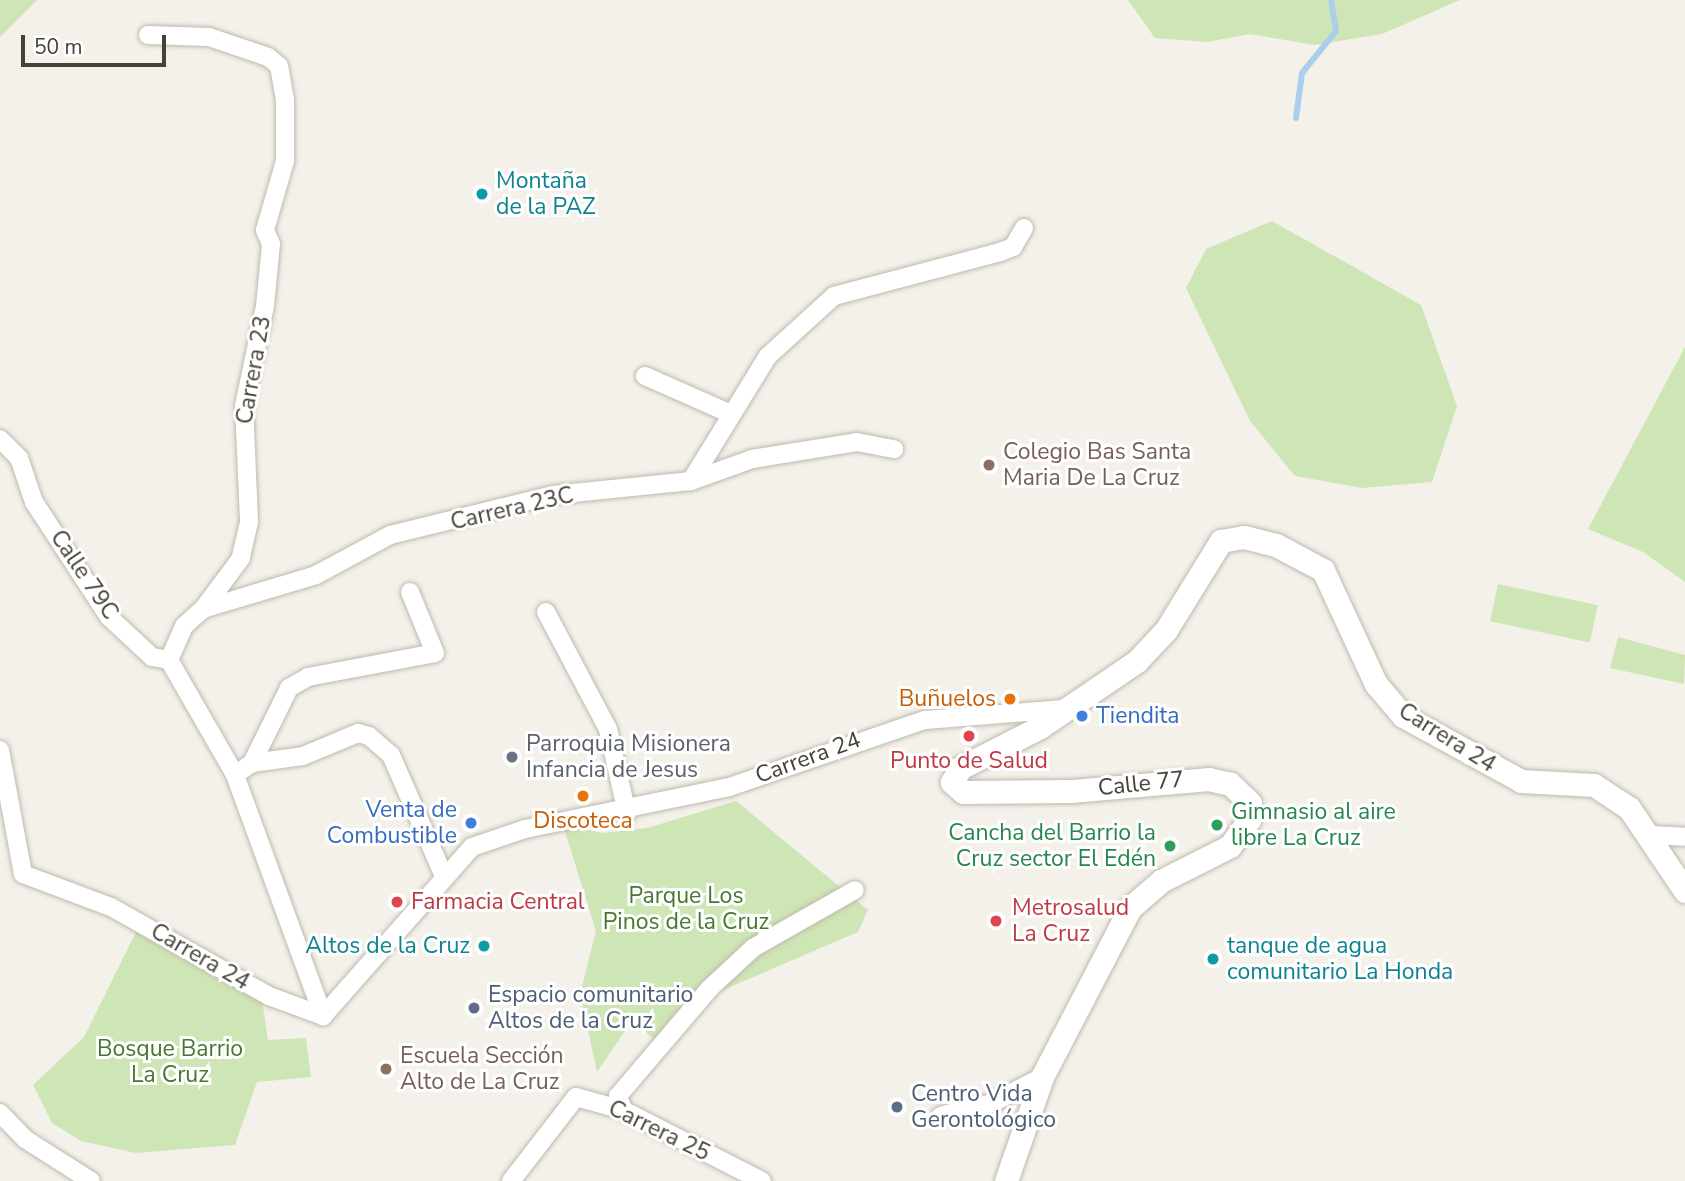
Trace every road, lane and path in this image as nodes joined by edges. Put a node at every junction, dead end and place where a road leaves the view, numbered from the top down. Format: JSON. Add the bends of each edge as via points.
{"nodes":[{"id":1,"x":148,"y":35,"type":"dead end"},
{"id":2,"x":1024,"y":228,"type":"dead end"},
{"id":3,"x":645,"y":376,"type":"dead end"},
{"id":4,"x":731,"y":414,"type":"junction"},
{"id":5,"x":0,"y":439,"type":"edge"},
{"id":6,"x":894,"y":449,"type":"dead end"},
{"id":7,"x":691,"y":481,"type":"junction"},
{"id":8,"x":1244,"y":537,"type":"joint"},
{"id":9,"x":410,"y":592,"type":"dead end"},
{"id":10,"x":203,"y":608,"type":"junction"},
{"id":11,"x":546,"y":612,"type":"dead end"},
{"id":12,"x":169,"y":660,"type":"junction"},
{"id":13,"x":1065,"y":709,"type":"junction"},
{"id":14,"x":0,"y":750,"type":"edge"},
{"id":15,"x":252,"y":762,"type":"junction"},
{"id":16,"x":235,"y":775,"type":"junction"},
{"id":17,"x":627,"y":813,"type":"junction"},
{"id":18,"x":1652,"y":835,"type":"junction"},
{"id":19,"x":1685,"y":837,"type":"edge"},
{"id":20,"x":443,"y":874,"type":"junction"},
{"id":21,"x":855,"y":890,"type":"dead end"},
{"id":22,"x":1685,"y":891,"type":"edge"},
{"id":23,"x":323,"y":1016,"type":"junction"},
{"id":24,"x":1042,"y":1077,"type":"junction"},
{"id":25,"x":623,"y":1110,"type":"junction"},
{"id":26,"x":959,"y":1111,"type":"dead end"},
{"id":27,"x":0,"y":1113,"type":"edge"},
{"id":28,"x":90,"y":1181,"type":"edge"},
{"id":29,"x":511,"y":1181,"type":"edge"},
{"id":30,"x":762,"y":1181,"type":"edge"},
{"id":31,"x":1006,"y":1181,"type":"edge"}],
"edges":[{"from":1,"to":10,"type":"street","name":"Carrera 23","via":[[209,37],[268,57],[279,66],[286,121],[285,161],[265,230],[271,244],[265,306],[244,406],[250,523],[241,558]]},
{"from":2,"to":4,"type":"street","via":[[1013,247],[1000,253],[834,296],[768,356]]},
{"from":3,"to":4,"type":"street"},
{"from":4,"to":7,"type":"street"},
{"from":5,"to":12,"type":"street","name":"Calle 79C","via":[[19,458],[34,502],[109,617],[152,657]]},
{"from":6,"to":7,"type":"street","name":"Carrera 23C","via":[[857,442],[752,459]]},
{"from":7,"to":10,"type":"street","name":"Carrera 23C","via":[[553,495],[390,535],[316,575]]},
{"from":8,"to":13,"type":"street","name":"Calle 77","via":[[1221,541],[1206,555],[1174,619],[1137,661]]},
{"from":8,"to":18,"type":"street","name":"Carrera 24","via":[[1323,570],[1376,684],[1403,716],[1521,781],[1594,785],[1629,808]]},
{"from":9,"to":15,"type":"street","via":[[435,653],[298,682],[289,688]]},
{"from":10,"to":12,"type":"street","via":[[184,626]]},
{"from":11,"to":17,"type":"street","via":[[608,729]]},
{"from":12,"to":16,"type":"street"},
{"from":13,"to":17,"type":"street","name":"Carrera 24","via":[[925,720],[729,787]]},
{"from":13,"to":24,"type":"street","name":"Calle 77","via":[[960,768],[955,788],[1071,791],[1209,779],[1243,792],[1249,811],[1230,846],[1161,881],[1130,908]]},
{"from":14,"to":23,"type":"street","name":"Carrera 24","via":[[23,874],[111,907],[269,996]]},
{"from":15,"to":16,"type":"street"},
{"from":15,"to":20,"type":"street","via":[[303,756],[358,733],[391,755]]},
{"from":16,"to":23,"type":"street"},
{"from":17,"to":20,"type":"street","name":"Carrera 24","via":[[525,829],[472,847]]},
{"from":18,"to":19,"type":"street"},
{"from":18,"to":22,"type":"street","name":"Carrera 24"},
{"from":20,"to":23,"type":"street","name":"Carrera 24"},
{"from":21,"to":25,"type":"street","via":[[753,948],[710,988],[618,1096]]},
{"from":24,"to":26,"type":"street","via":[[992,1103],[941,1116]]},
{"from":24,"to":31,"type":"street","name":"Calle 77"},
{"from":25,"to":29,"type":"street","name":"Carrera 25","via":[[576,1097]]},
{"from":25,"to":30,"type":"street","name":"Carrera 25"},
{"from":27,"to":28,"type":"street","via":[[25,1139]]}]}
